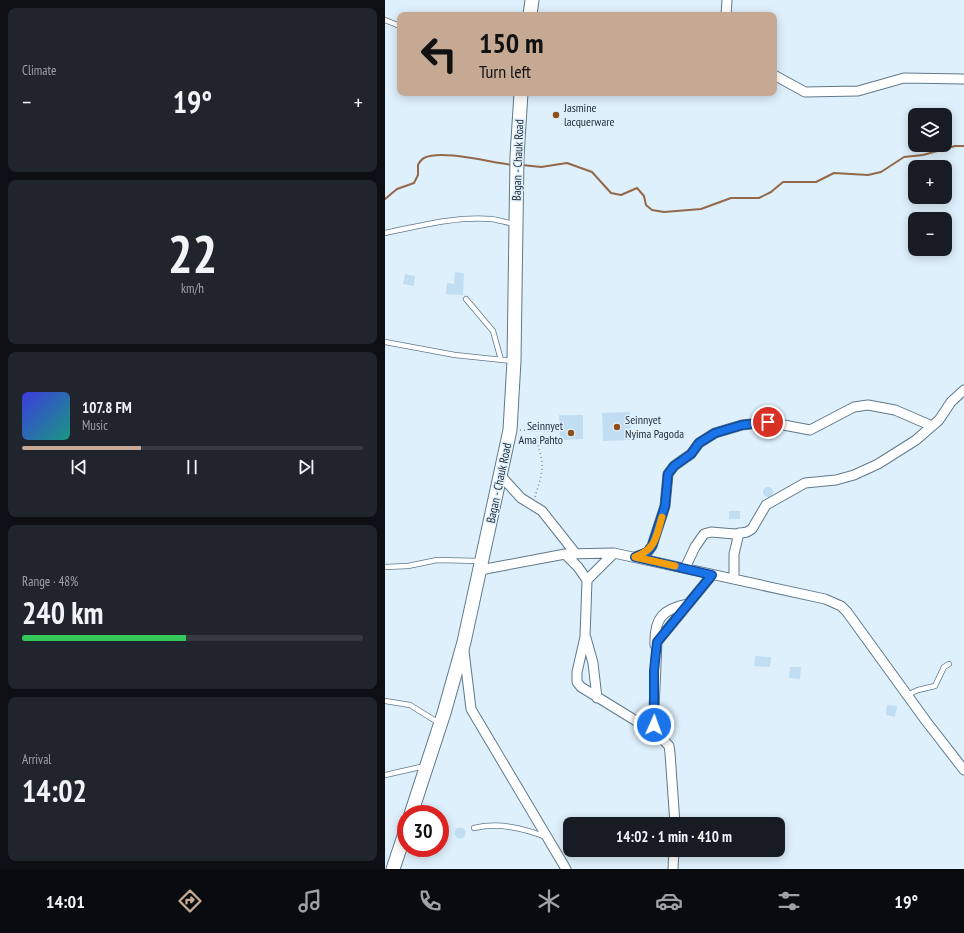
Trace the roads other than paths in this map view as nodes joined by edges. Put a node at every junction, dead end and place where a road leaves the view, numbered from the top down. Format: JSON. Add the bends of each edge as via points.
{"nodes":[{"id":1,"x":532,"y":0,"type":"edge"},
{"id":2,"x":727,"y":0,"type":"edge"},
{"id":3,"x":530,"y":12,"type":"edge"},
{"id":4,"x":726,"y":12,"type":"edge"},
{"id":5,"x":385,"y":20,"type":"edge"},
{"id":6,"x":397,"y":25,"type":"edge"},
{"id":7,"x":777,"y":77,"type":"edge"},
{"id":8,"x":964,"y":79,"type":"edge"},
{"id":9,"x":521,"y":96,"type":"edge"},
{"id":10,"x":516,"y":225,"type":"junction"},
{"id":11,"x":385,"y":233,"type":"edge"},
{"id":12,"x":466,"y":299,"type":"dead end"},
{"id":13,"x":385,"y":342,"type":"edge"},
{"id":14,"x":508,"y":360,"type":"junction"},
{"id":15,"x":964,"y":390,"type":"edge"},
{"id":16,"x":932,"y":426,"type":"junction"},
{"id":17,"x":501,"y":476,"type":"junction"},
{"id":18,"x":739,"y":533,"type":"junction"},
{"id":19,"x":565,"y":554,"type":"junction"},
{"id":20,"x":576,"y":554,"type":"junction"},
{"id":21,"x":614,"y":554,"type":"junction"},
{"id":22,"x":635,"y":557,"type":"junction"},
{"id":23,"x":481,"y":565,"type":"junction"},
{"id":24,"x":385,"y":567,"type":"edge"},
{"id":25,"x":685,"y":568,"type":"junction"},
{"id":26,"x":712,"y":575,"type":"junction"},
{"id":27,"x":734,"y":578,"type":"junction"},
{"id":28,"x":587,"y":580,"type":"junction"},
{"id":29,"x":585,"y":636,"type":"junction"},
{"id":30,"x":464,"y":642,"type":"junction"},
{"id":31,"x":949,"y":664,"type":"dead end"},
{"id":32,"x":907,"y":695,"type":"junction"},
{"id":33,"x":597,"y":698,"type":"junction"},
{"id":34,"x":385,"y":701,"type":"edge"},
{"id":35,"x":440,"y":724,"type":"junction"},
{"id":36,"x":653,"y":731,"type":"junction"},
{"id":37,"x":427,"y":766,"type":"junction"},
{"id":38,"x":964,"y":770,"type":"edge"},
{"id":39,"x":385,"y":775,"type":"edge"},
{"id":40,"x":414,"y":805,"type":"edge"},
{"id":41,"x":675,"y":817,"type":"edge"},
{"id":42,"x":474,"y":828,"type":"dead end"},
{"id":43,"x":547,"y":838,"type":"junction"},
{"id":44,"x":397,"y":857,"type":"edge"},
{"id":45,"x":674,"y":857,"type":"edge"},
{"id":46,"x":393,"y":869,"type":"edge"},
{"id":47,"x":566,"y":869,"type":"edge"},
{"id":48,"x":673,"y":869,"type":"edge"}],
"edges":[{"from":1,"to":3,"type":"main road"},
{"from":2,"to":4,"type":"street"},
{"from":5,"to":6,"type":"lane"},
{"from":7,"to":8,"type":"street","via":[[805,92],[858,91],[904,78]]},
{"from":9,"to":10,"type":"main road","name":"Bagan - Chauk Road"},
{"from":10,"to":11,"type":"lane","via":[[501,220],[474,219],[429,224]]},
{"from":10,"to":14,"type":"main road","name":"Bagan - Chauk Road"},
{"from":12,"to":14,"type":"lane","via":[[493,331]]},
{"from":13,"to":14,"type":"lane","via":[[455,355]]},
{"from":14,"to":17,"type":"main road","name":"Bagan - Chauk Road","via":[[510,430]]},
{"from":15,"to":16,"type":"street"},
{"from":16,"to":18,"type":"street","via":[[916,440],[872,467],[836,480],[805,483],[777,498],[766,505],[752,529]]},
{"from":16,"to":22,"type":"street","via":[[895,410],[869,405],[854,408],[810,430],[768,422],[742,425],[715,433],[699,443],[691,454],[674,466],[668,474],[665,506],[652,546],[647,552]]},
{"from":17,"to":20,"type":"street","via":[[521,498],[542,511]]},
{"from":17,"to":23,"type":"main road","name":"Bagan - Chauk Road"},
{"from":18,"to":25,"type":"street","via":[[704,534]]},
{"from":18,"to":27,"type":"street","via":[[734,554]]},
{"from":19,"to":20,"type":"street"},
{"from":19,"to":23,"type":"street"},
{"from":19,"to":28,"type":"street"},
{"from":20,"to":21,"type":"street"},
{"from":21,"to":22,"type":"street"},
{"from":21,"to":28,"type":"street"},
{"from":22,"to":25,"type":"street"},
{"from":23,"to":24,"type":"lane","via":[[437,560],[408,566]]},
{"from":23,"to":30,"type":"main road","name":"Bagan - Chauk Road"},
{"from":25,"to":26,"type":"street"},
{"from":26,"to":27,"type":"street"},
{"from":26,"to":36,"type":"street","via":[[657,642]]},
{"from":27,"to":32,"type":"street","via":[[825,599],[841,606]]},
{"from":28,"to":29,"type":"street"},
{"from":29,"to":33,"type":"street","via":[[593,663]]},
{"from":29,"to":33,"type":"street","via":[[577,682]]},
{"from":30,"to":35,"type":"main road","name":"Bagan - Chauk Road"},
{"from":30,"to":43,"type":"street","via":[[471,709]]},
{"from":31,"to":32,"type":"lane","via":[[944,667],[935,686]]},
{"from":32,"to":38,"type":"street"},
{"from":33,"to":36,"type":"street"},
{"from":34,"to":35,"type":"lane","via":[[410,705]]},
{"from":35,"to":37,"type":"main road","name":"Bagan - Chauk Road"},
{"from":36,"to":41,"type":"street","via":[[669,746]]},
{"from":37,"to":39,"type":"lane"},
{"from":37,"to":40,"type":"main road","name":"Bagan - Chauk Road"},
{"from":42,"to":43,"type":"lane","via":[[509,826],[529,830]]},
{"from":43,"to":47,"type":"street"},
{"from":44,"to":46,"type":"main road"},
{"from":45,"to":48,"type":"street"}]}
